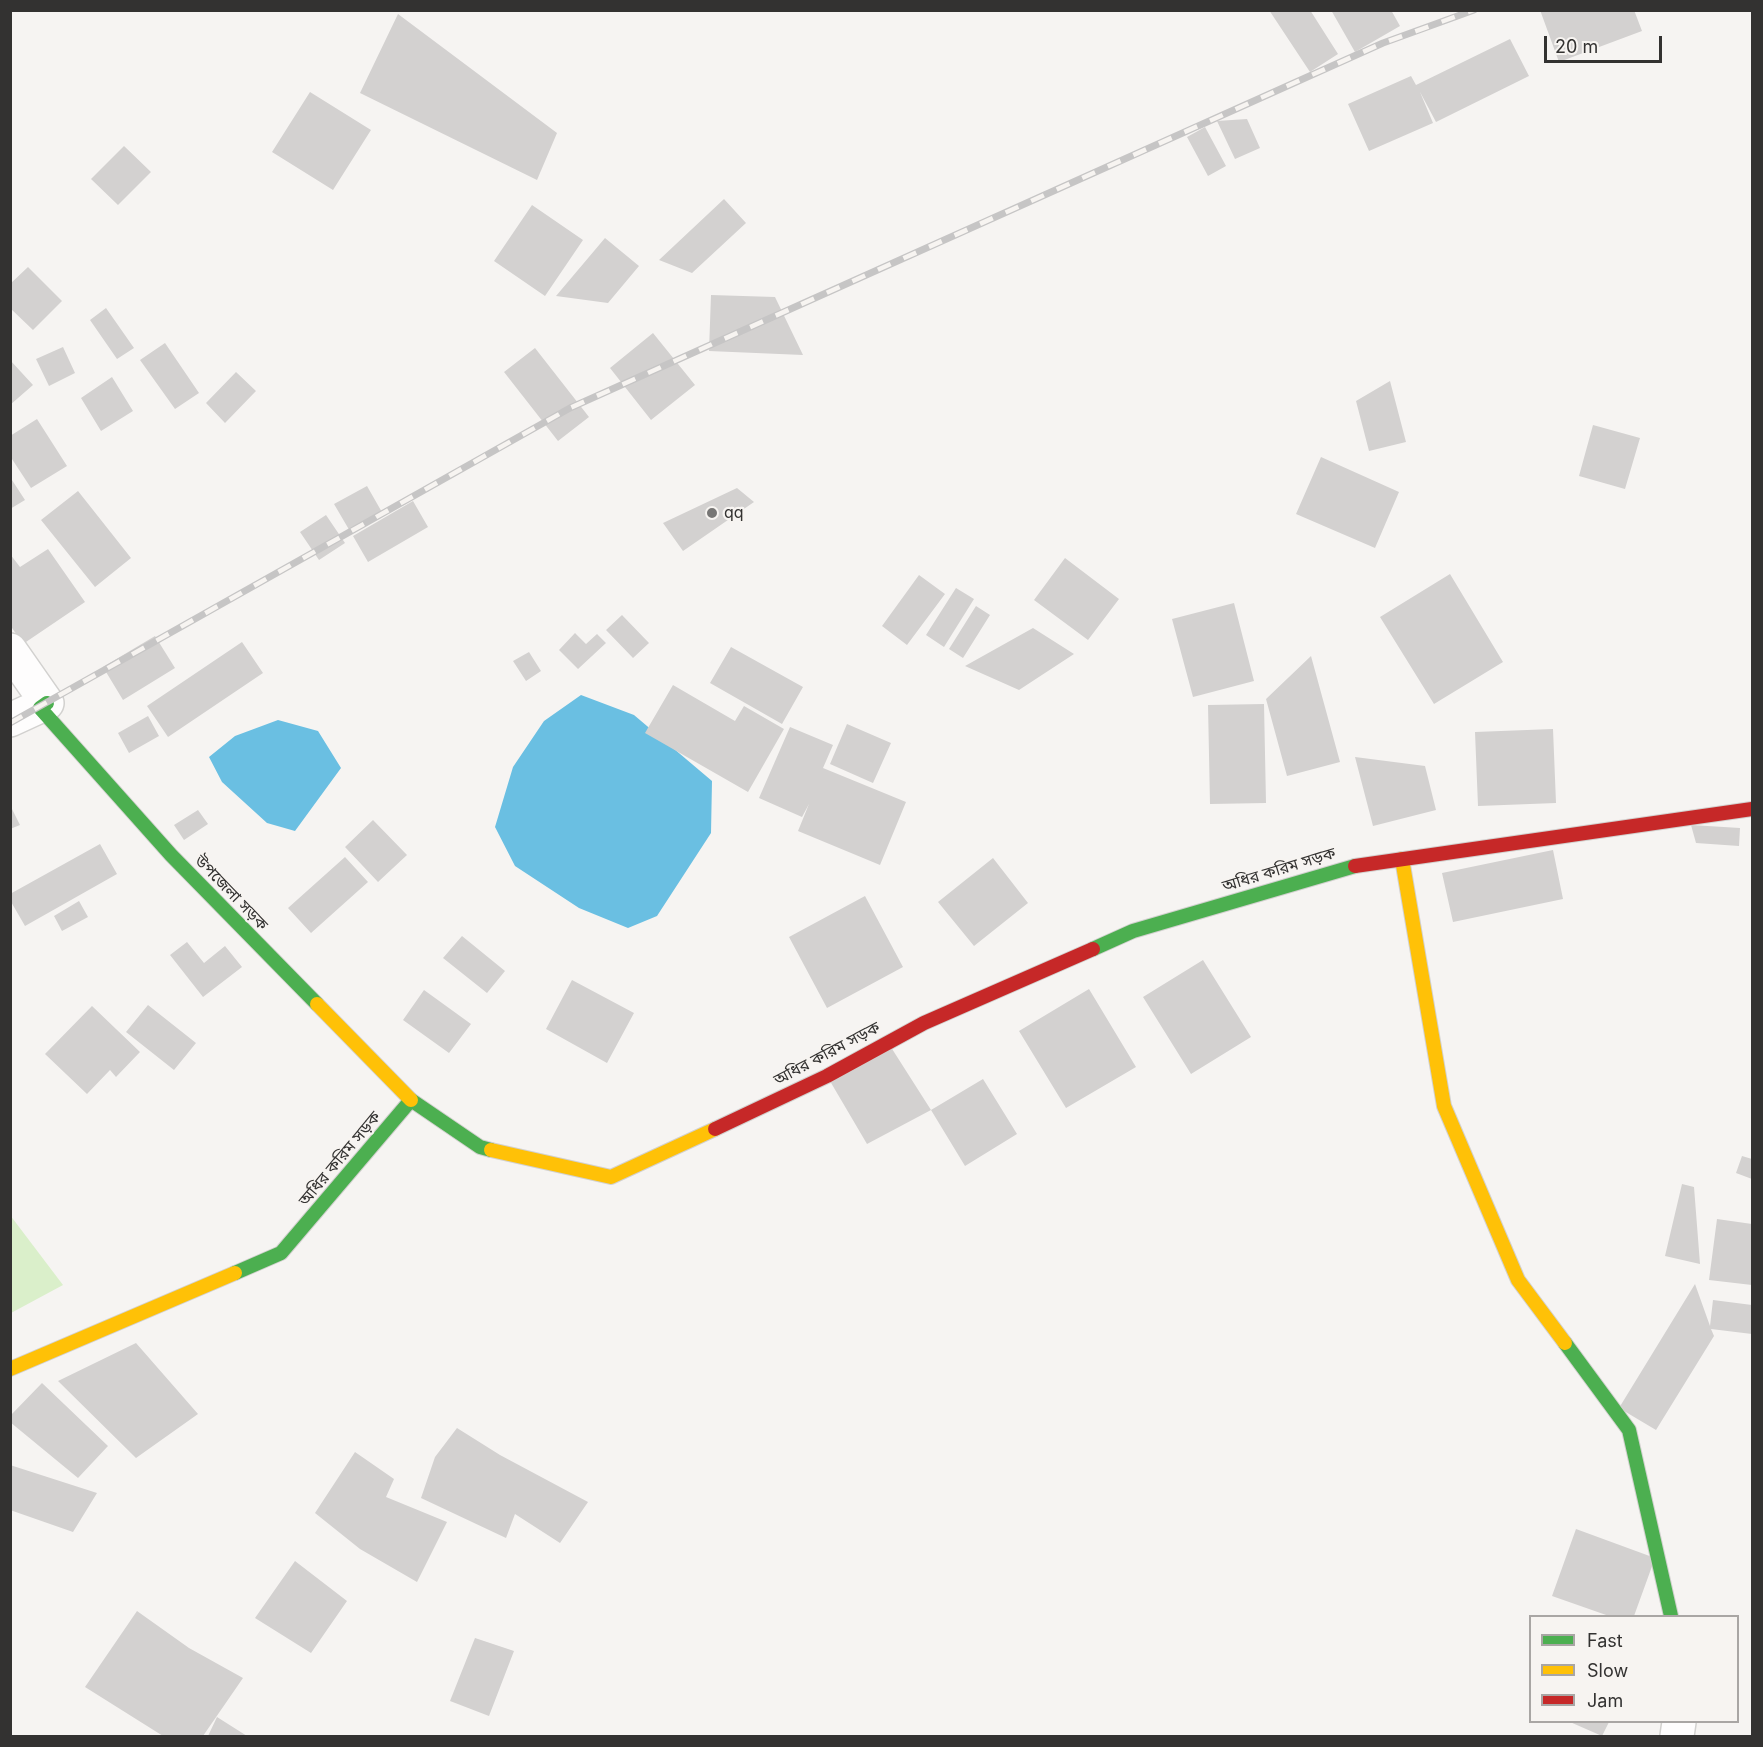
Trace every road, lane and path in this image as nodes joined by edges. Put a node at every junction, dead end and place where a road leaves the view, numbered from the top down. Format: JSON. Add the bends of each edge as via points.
{"nodes":[{"id":1,"x":10,"y":650,"type":"edge"},
{"id":2,"x":48,"y":703,"type":"junction"},
{"id":3,"x":10,"y":720,"type":"edge"},
{"id":4,"x":1752,"y":808,"type":"edge"},
{"id":5,"x":1402,"y":859,"type":"junction"},
{"id":6,"x":411,"y":1100,"type":"junction"},
{"id":7,"x":10,"y":1369,"type":"edge"},
{"id":8,"x":1671,"y":1615,"type":"edge"}],
"edges":[{"from":1,"to":2,"type":"street"},
{"from":2,"to":3,"type":"street"},
{"from":2,"to":6,"type":"main road","name":"উপজেলা সড়ক","via":[[40,708],[171,855]]},
{"from":4,"to":5,"type":"main road","name":"অধির করিম সড়ক"},
{"from":5,"to":6,"type":"main road","name":"অধির করিম সড়ক","via":[[1346,867],[1133,931],[924,1023],[827,1076],[611,1177],[480,1147]]},
{"from":5,"to":8,"type":"main road","via":[[1444,1106],[1518,1280],[1629,1430]]},
{"from":6,"to":7,"type":"main road","name":"অধির করিম সড়ক","via":[[281,1253]]}]}
